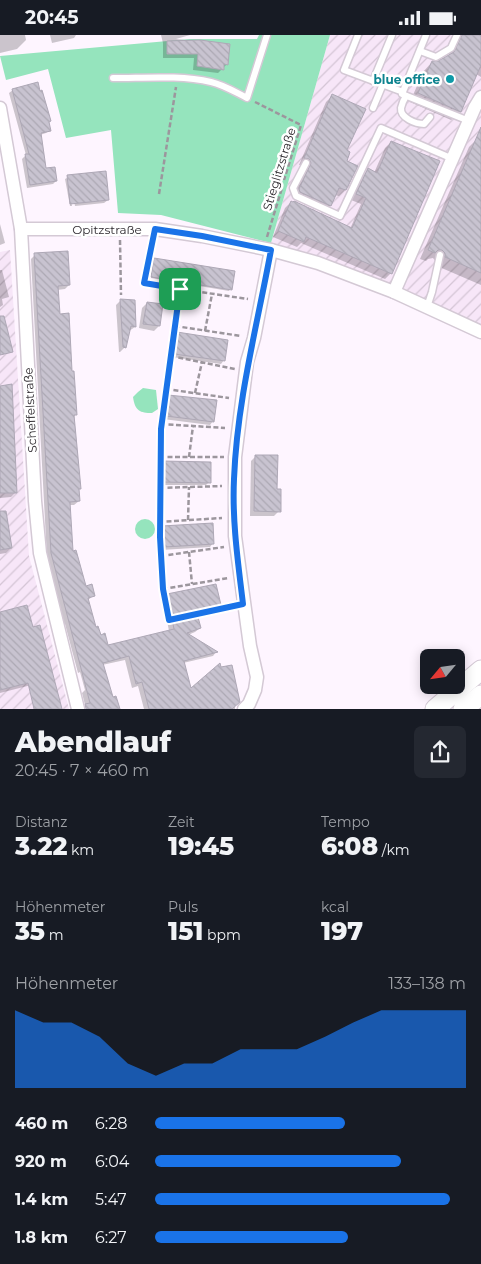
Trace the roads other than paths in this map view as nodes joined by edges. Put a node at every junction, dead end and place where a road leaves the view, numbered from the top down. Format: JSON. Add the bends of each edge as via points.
{"nodes":[{"id":1,"x":267,"y":35,"type":"edge"},
{"id":2,"x":358,"y":35,"type":"edge"},
{"id":3,"x":392,"y":35,"type":"edge"},
{"id":4,"x":426,"y":35,"type":"edge"},
{"id":5,"x":457,"y":35,"type":"edge"},
{"id":6,"x":420,"y":51,"type":"junction"},
{"id":7,"x":113,"y":78,"type":"dead end"},
{"id":8,"x":373,"y":81,"type":"junction"},
{"id":9,"x":383,"y":84,"type":"junction"},
{"id":10,"x":404,"y":94,"type":"junction"},
{"id":11,"x":481,"y":97,"type":"edge"},
{"id":12,"x":0,"y":108,"type":"edge"},
{"id":13,"x":373,"y":108,"type":"dead end"},
{"id":14,"x":430,"y":117,"type":"dead end"},
{"id":15,"x":468,"y":121,"type":"junction"},
{"id":16,"x":453,"y":159,"type":"junction"},
{"id":17,"x":306,"y":163,"type":"dead end"},
{"id":18,"x":5,"y":173,"type":"edge"},
{"id":19,"x":21,"y":229,"type":"junction"},
{"id":20,"x":267,"y":249,"type":"junction"},
{"id":21,"x":440,"y":255,"type":"dead end"},
{"id":22,"x":394,"y":292,"type":"junction"},
{"id":23,"x":427,"y":307,"type":"junction"},
{"id":24,"x":481,"y":331,"type":"edge"},
{"id":25,"x":481,"y":669,"type":"edge"},
{"id":26,"x":481,"y":695,"type":"edge"},
{"id":27,"x":78,"y":709,"type":"edge"},
{"id":28,"x":244,"y":709,"type":"edge"},
{"id":29,"x":435,"y":709,"type":"edge"},
{"id":30,"x":463,"y":709,"type":"edge"}],
"edges":[{"from":1,"to":7,"type":"lane","via":[[247,97],[213,83],[177,78]]},
{"from":2,"to":8,"type":"lane","via":[[344,70]]},
{"from":3,"to":8,"type":"lane"},
{"from":4,"to":6,"type":"lane"},
{"from":5,"to":6,"type":"lane","via":[[451,48],[436,57]]},
{"from":6,"to":10,"type":"lane"},
{"from":8,"to":9,"type":"lane"},
{"from":9,"to":10,"type":"lane"},
{"from":9,"to":13,"type":"lane"},
{"from":10,"to":14,"type":"lane","via":[[401,109],[406,118],[424,124]]},
{"from":10,"to":15,"type":"lane"},
{"from":11,"to":15,"type":"street"},
{"from":12,"to":18,"type":"street","name":"Scheffelstraße"},
{"from":15,"to":16,"type":"street"},
{"from":16,"to":17,"type":"lane","via":[[381,128],[340,217],[296,196],[293,188]]},
{"from":16,"to":22,"type":"street"},
{"from":18,"to":19,"type":"street","name":"Scheffelstraße"},
{"from":19,"to":20,"type":"street","name":"Opitzstraße","via":[[155,229]]},
{"from":19,"to":27,"type":"street","name":"Scheffelstraße","via":[[34,501],[40,553]]},
{"from":20,"to":22,"type":"street","name":"Opitzstraße","via":[[318,263]]},
{"from":20,"to":28,"type":"street","via":[[235,457],[234,536],[257,677],[255,691]]},
{"from":21,"to":23,"type":"lane"},
{"from":22,"to":23,"type":"street","name":"Opitzstraße"},
{"from":23,"to":24,"type":"street","name":"Opitzstraße"},
{"from":25,"to":29,"type":"main road"},
{"from":26,"to":30,"type":"main road"}]}
